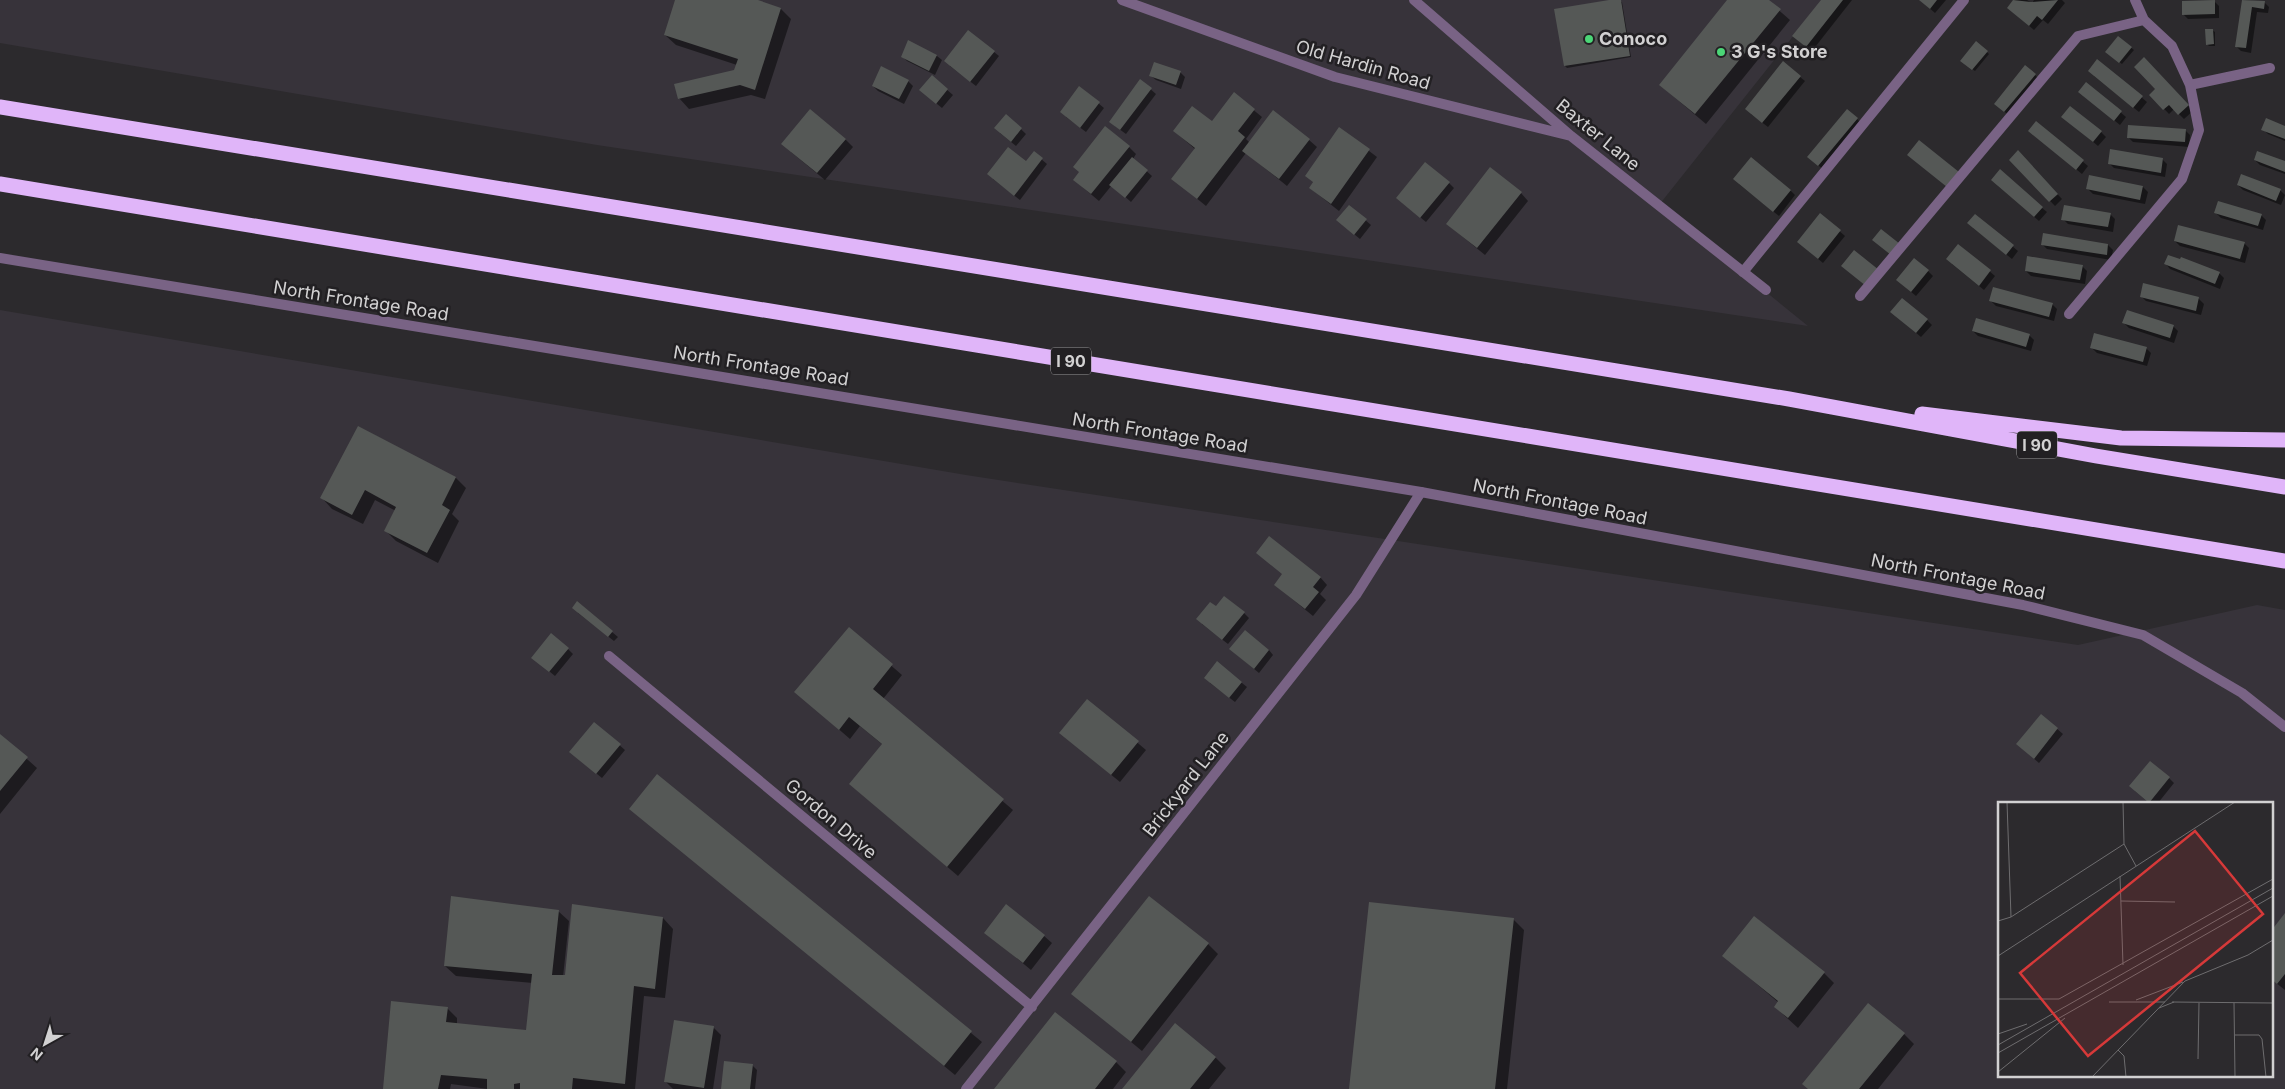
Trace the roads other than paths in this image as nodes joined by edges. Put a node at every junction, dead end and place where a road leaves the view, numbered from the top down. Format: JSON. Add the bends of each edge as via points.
{"nodes":[{"id":1,"x":1122,"y":0,"type":"edge"},
{"id":2,"x":1414,"y":0,"type":"edge"},
{"id":3,"x":1964,"y":0,"type":"edge"},
{"id":4,"x":2135,"y":0,"type":"edge"},
{"id":5,"x":2144,"y":20,"type":"junction"},
{"id":6,"x":2270,"y":68,"type":"dead end"},
{"id":7,"x":2190,"y":85,"type":"junction"},
{"id":8,"x":0,"y":108,"type":"edge"},
{"id":9,"x":1571,"y":136,"type":"junction"},
{"id":10,"x":0,"y":184,"type":"edge"},
{"id":11,"x":0,"y":258,"type":"edge"},
{"id":12,"x":1744,"y":272,"type":"junction"},
{"id":13,"x":1766,"y":290,"type":"dead end"},
{"id":14,"x":1860,"y":296,"type":"dead end"},
{"id":15,"x":2069,"y":314,"type":"dead end"},
{"id":16,"x":1789,"y":399,"type":"junction"},
{"id":17,"x":2285,"y":440,"type":"edge"},
{"id":18,"x":2285,"y":487,"type":"edge"},
{"id":19,"x":1422,"y":492,"type":"junction"},
{"id":20,"x":2142,"y":538,"type":"junction"},
{"id":21,"x":2285,"y":561,"type":"edge"},
{"id":22,"x":2285,"y":568,"type":"edge"},
{"id":23,"x":609,"y":656,"type":"dead end"},
{"id":24,"x":2285,"y":727,"type":"edge"},
{"id":25,"x":1032,"y":1007,"type":"junction"},
{"id":26,"x":966,"y":1089,"type":"edge"}],
"edges":[{"from":1,"to":9,"type":"street","name":"Old Hardin Road","via":[[1335,77]]},
{"from":2,"to":9,"type":"street","name":"Baxter Lane"},
{"from":3,"to":12,"type":"street"},
{"from":4,"to":5,"type":"street"},
{"from":5,"to":7,"type":"street","via":[[2172,46]]},
{"from":5,"to":14,"type":"street","via":[[2078,36]]},
{"from":6,"to":7,"type":"street"},
{"from":7,"to":15,"type":"street","via":[[2199,130],[2182,178]]},
{"from":8,"to":16,"type":"highway","number":"I 90"},
{"from":9,"to":12,"type":"street","name":"Baxter Lane"},
{"from":10,"to":20,"type":"highway","number":"I 90"},
{"from":11,"to":19,"type":"street","name":"North Frontage Road"},
{"from":12,"to":13,"type":"street","name":"Baxter Lane"},
{"from":16,"to":17,"type":"highway","via":[[2121,438]]},
{"from":16,"to":18,"type":"highway","number":"I 90"},
{"from":19,"to":24,"type":"street","name":"North Frontage Road","via":[[2023,605],[2143,634],[2242,693]]},
{"from":19,"to":25,"type":"street","name":"Brickyard Lane","via":[[1356,595]]},
{"from":20,"to":21,"type":"highway","number":"I 90"},
{"from":20,"to":22,"type":"highway"},
{"from":23,"to":25,"type":"street","name":"Gordon Drive"},
{"from":25,"to":26,"type":"street","name":"Brickyard Lane"}]}
